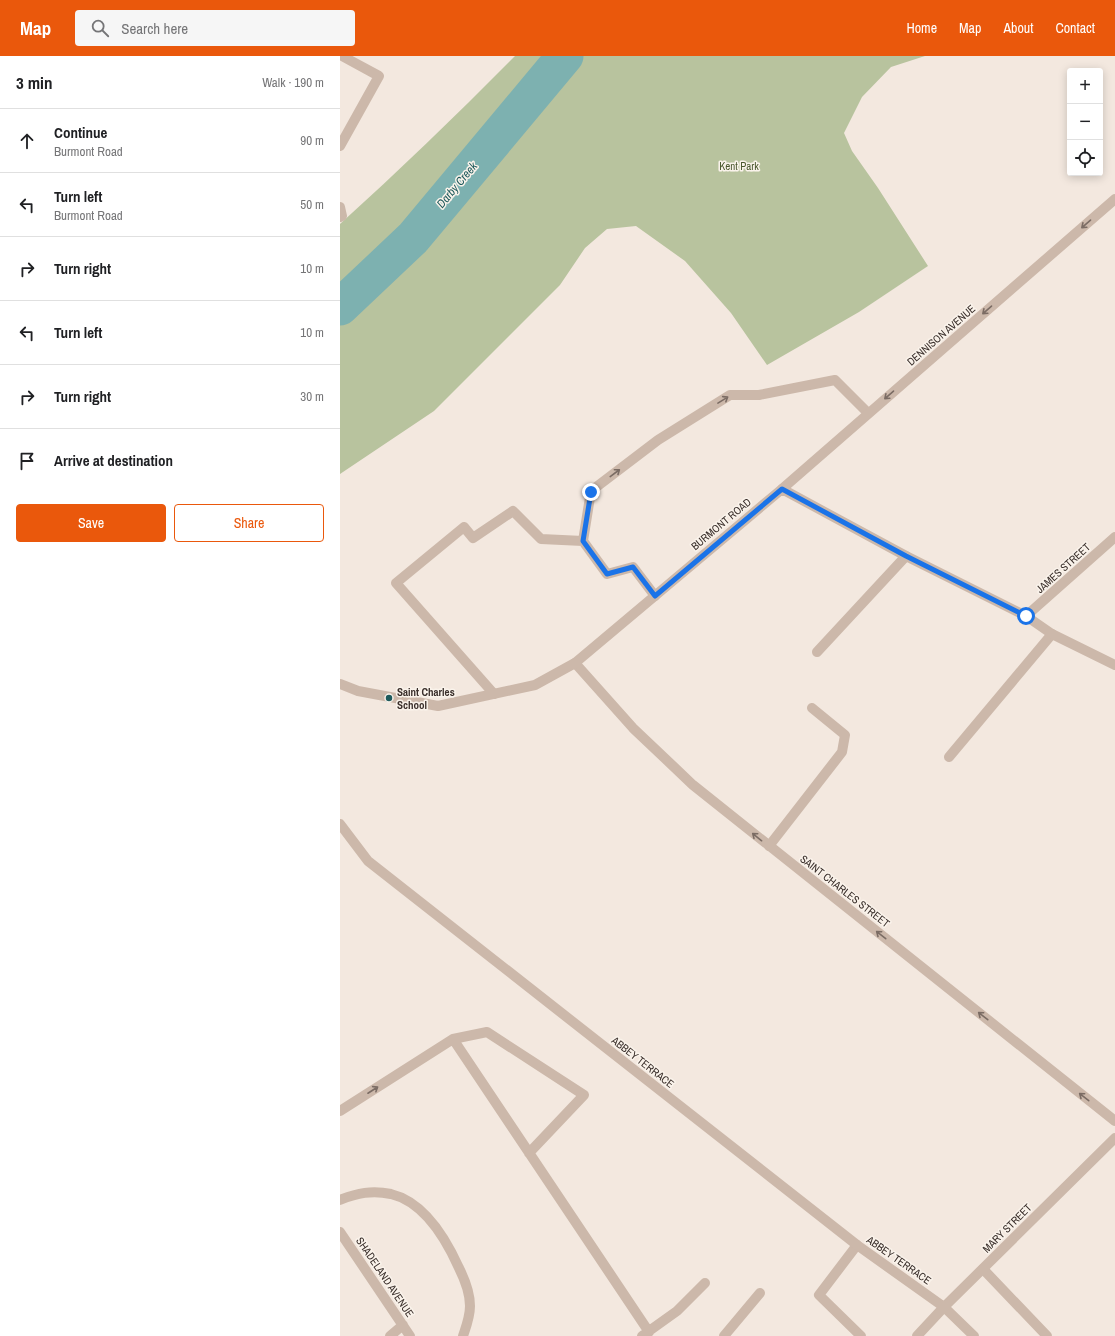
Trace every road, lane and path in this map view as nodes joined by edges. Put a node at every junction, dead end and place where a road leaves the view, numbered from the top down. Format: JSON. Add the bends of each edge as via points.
{"nodes":[{"id":1,"x":342,"y":56,"type":"edge"},
{"id":2,"x":340,"y":146,"type":"edge"},
{"id":3,"x":1115,"y":199,"type":"edge"},
{"id":4,"x":340,"y":207,"type":"edge"},
{"id":5,"x":340,"y":217,"type":"edge"},
{"id":6,"x":868,"y":413,"type":"junction"},
{"id":7,"x":782,"y":489,"type":"junction"},
{"id":8,"x":1115,"y":537,"type":"edge"},
{"id":9,"x":583,"y":541,"type":"junction"},
{"id":10,"x":906,"y":556,"type":"junction"},
{"id":11,"x":655,"y":596,"type":"junction"},
{"id":12,"x":1026,"y":616,"type":"junction"},
{"id":13,"x":1052,"y":634,"type":"junction"},
{"id":14,"x":818,"y":652,"type":"dead end"},
{"id":15,"x":575,"y":663,"type":"junction"},
{"id":16,"x":1115,"y":665,"type":"edge"},
{"id":17,"x":340,"y":684,"type":"edge"},
{"id":18,"x":494,"y":694,"type":"junction"},
{"id":19,"x":812,"y":708,"type":"dead end"},
{"id":20,"x":949,"y":757,"type":"dead end"},
{"id":21,"x":340,"y":824,"type":"edge"},
{"id":22,"x":769,"y":846,"type":"junction"},
{"id":23,"x":453,"y":1039,"type":"junction"},
{"id":24,"x":340,"y":1111,"type":"edge"},
{"id":25,"x":1115,"y":1121,"type":"edge"},
{"id":26,"x":1115,"y":1138,"type":"edge"},
{"id":27,"x":529,"y":1153,"type":"junction"},
{"id":28,"x":340,"y":1200,"type":"edge"},
{"id":29,"x":340,"y":1232,"type":"edge"},
{"id":30,"x":857,"y":1245,"type":"junction"},
{"id":31,"x":983,"y":1269,"type":"junction"},
{"id":32,"x":705,"y":1283,"type":"dead end"},
{"id":33,"x":760,"y":1293,"type":"dead end"},
{"id":34,"x":944,"y":1307,"type":"junction"},
{"id":35,"x":403,"y":1325,"type":"junction"},
{"id":36,"x":646,"y":1334,"type":"edge"},
{"id":37,"x":390,"y":1336,"type":"edge"},
{"id":38,"x":410,"y":1336,"type":"edge"},
{"id":39,"x":463,"y":1336,"type":"edge"},
{"id":40,"x":724,"y":1336,"type":"edge"},
{"id":41,"x":861,"y":1336,"type":"edge"},
{"id":42,"x":918,"y":1336,"type":"edge"},
{"id":43,"x":974,"y":1336,"type":"edge"},
{"id":44,"x":1047,"y":1336,"type":"edge"}],
"edges":[{"from":1,"to":2,"type":"street","via":[[379,76]]},
{"from":3,"to":6,"type":"street","name":"DENNISON AVENUE","one_way":true},
{"from":4,"to":5,"type":"street"},
{"from":6,"to":7,"type":"street","name":"DENNISON AVENUE"},
{"from":9,"to":6,"type":"street","one_way":true,"via":[[591,492],[658,440],[730,395],[758,395],[835,380]]},
{"from":7,"to":10,"type":"street"},
{"from":7,"to":11,"type":"street","name":"BURMONT ROAD"},
{"from":8,"to":12,"type":"street","name":"JAMES STREET"},
{"from":9,"to":11,"type":"street","via":[[607,574],[633,567]]},
{"from":9,"to":18,"type":"street","via":[[541,539],[513,511],[473,538],[464,527],[396,583]]},
{"from":10,"to":12,"type":"street"},
{"from":10,"to":14,"type":"street"},
{"from":11,"to":15,"type":"street","name":"BURMONT ROAD"},
{"from":12,"to":13,"type":"street"},
{"from":13,"to":16,"type":"street"},
{"from":13,"to":20,"type":"street"},
{"from":15,"to":18,"type":"street","name":"BURMONT ROAD","via":[[535,685]]},
{"from":22,"to":15,"type":"street","name":"SAINT CHARLES STREET","one_way":true,"via":[[693,785],[633,728]]},
{"from":17,"to":18,"type":"street","name":"BURMONT ROAD","via":[[438,706]]},
{"from":19,"to":22,"type":"street","via":[[845,735],[842,752]]},
{"from":21,"to":30,"type":"street","name":"ABBEY TERRACE","via":[[368,861]]},
{"from":25,"to":22,"type":"street","name":"SAINT CHARLES STREET","one_way":true},
{"from":24,"to":23,"type":"street","one_way":true},
{"from":23,"to":27,"type":"street"},
{"from":23,"to":27,"type":"street","via":[[487,1032],[584,1095]]},
{"from":26,"to":31,"type":"street","name":"MARY STREET"},
{"from":27,"to":36,"type":"street"},
{"from":28,"to":39,"type":"street","via":[[360,1193],[392,1194],[412,1205],[436,1227],[445,1239],[468,1290],[470,1307]]},
{"from":29,"to":35,"type":"street","name":"SHADELAND AVENUE"},
{"from":30,"to":34,"type":"street","name":"ABBEY TERRACE"},
{"from":30,"to":41,"type":"street","via":[[818,1295]]},
{"from":31,"to":34,"type":"street","name":"MARY STREET"},
{"from":31,"to":44,"type":"street"},
{"from":32,"to":36,"type":"street","via":[[677,1311]]},
{"from":33,"to":40,"type":"street"},
{"from":34,"to":42,"type":"street","name":"MARY STREET"},
{"from":34,"to":43,"type":"street","name":"ABBEY TERRACE"},
{"from":35,"to":37,"type":"street"},
{"from":35,"to":38,"type":"street","name":"SHADELAND AVENUE"}]}
